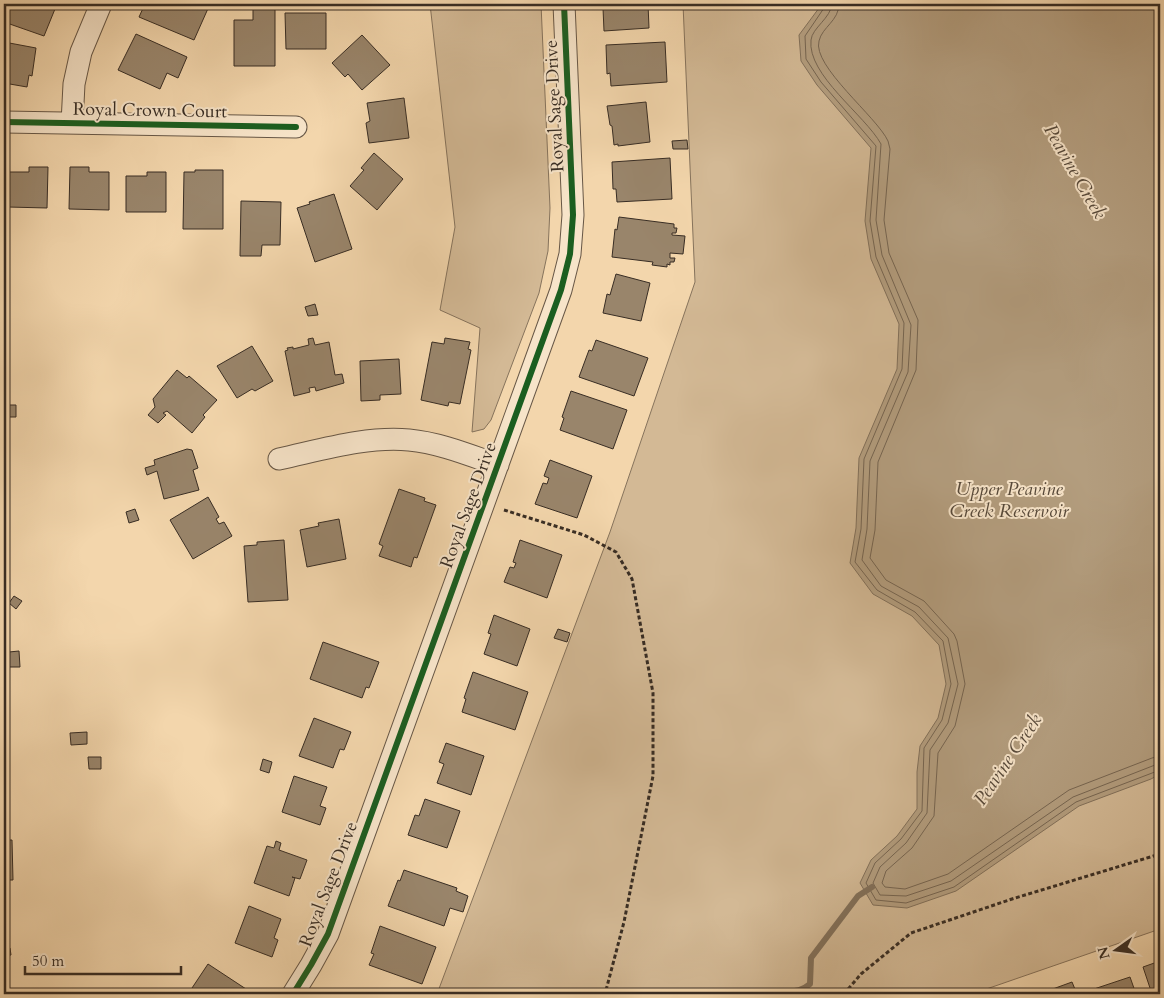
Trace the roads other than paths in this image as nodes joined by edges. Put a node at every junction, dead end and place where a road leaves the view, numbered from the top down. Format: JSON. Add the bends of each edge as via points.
{"nodes":[{"id":1,"x":101,"y":4,"type":"edge"},
{"id":2,"x":564,"y":4,"type":"edge"},
{"id":3,"x":4,"y":122,"type":"edge"},
{"id":4,"x":72,"y":123,"type":"junction"},
{"id":5,"x":296,"y":127,"type":"dead end"},
{"id":6,"x":279,"y":459,"type":"dead end"},
{"id":7,"x":498,"y":465,"type":"junction"},
{"id":8,"x":293,"y":994,"type":"edge"}],
"edges":[{"from":1,"to":4,"type":"street","via":[[81,52],[74,84]]},
{"from":2,"to":7,"type":"street","name":"Royal Sage Drive","via":[[573,194],[570,254],[561,290]]},
{"from":3,"to":4,"type":"street","name":"Royal Crown Court"},
{"from":4,"to":5,"type":"street","name":"Royal Crown Court"},
{"from":6,"to":7,"type":"street","via":[[361,442],[408,440],[439,445]]},
{"from":7,"to":8,"type":"street","name":"Royal Sage Drive","via":[[328,934]]}]}
